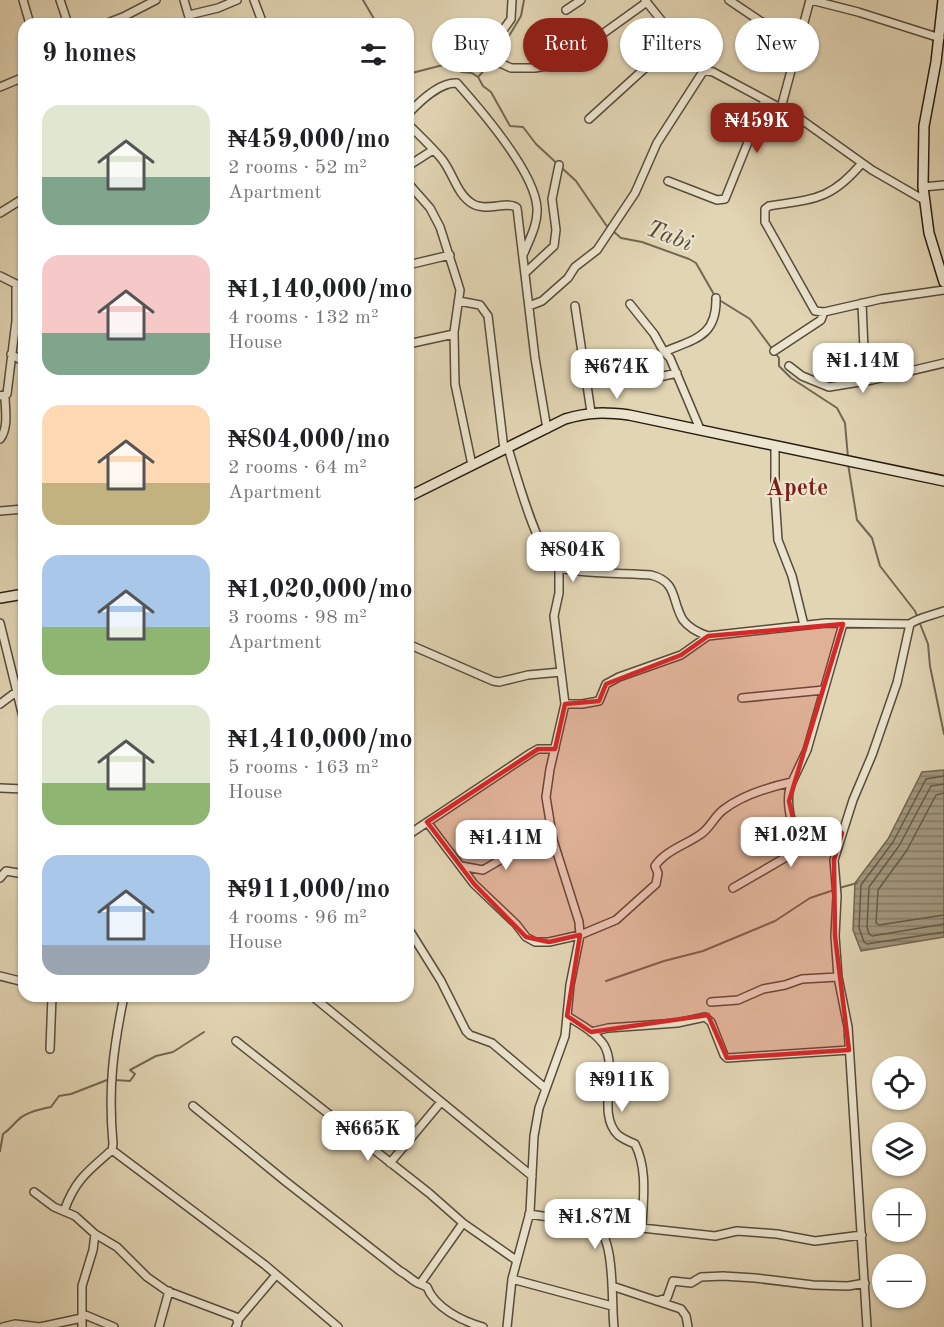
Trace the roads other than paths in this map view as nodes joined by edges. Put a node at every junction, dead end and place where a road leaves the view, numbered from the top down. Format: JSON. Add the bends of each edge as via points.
{"nodes":[{"id":1,"x":23,"y":0,"type":"edge"},
{"id":2,"x":60,"y":0,"type":"edge"},
{"id":3,"x":156,"y":0,"type":"edge"},
{"id":4,"x":184,"y":0,"type":"edge"},
{"id":5,"x":237,"y":0,"type":"edge"},
{"id":6,"x":254,"y":0,"type":"edge"},
{"id":7,"x":512,"y":0,"type":"edge"},
{"id":8,"x":581,"y":0,"type":"edge"},
{"id":9,"x":729,"y":0,"type":"edge"},
{"id":10,"x":811,"y":0,"type":"edge"},
{"id":11,"x":943,"y":0,"type":"edge"},
{"id":12,"x":646,"y":1,"type":"edge"},
{"id":13,"x":566,"y":10,"type":"dead end"},
{"id":14,"x":189,"y":15,"type":"junction"},
{"id":15,"x":28,"y":18,"type":"edge"},
{"id":16,"x":66,"y":18,"type":"edge"},
{"id":17,"x":120,"y":18,"type":"edge"},
{"id":18,"x":190,"y":18,"type":"edge"},
{"id":19,"x":261,"y":18,"type":"edge"},
{"id":20,"x":660,"y":18,"type":"edge"},
{"id":21,"x":757,"y":18,"type":"edge"},
{"id":22,"x":806,"y":18,"type":"edge"},
{"id":23,"x":940,"y":38,"type":"junction"},
{"id":24,"x":640,"y":72,"type":"edge"},
{"id":25,"x":703,"y":72,"type":"edge"},
{"id":26,"x":713,"y":72,"type":"edge"},
{"id":27,"x":791,"y":72,"type":"edge"},
{"id":28,"x":18,"y":79,"type":"edge"},
{"id":29,"x":0,"y":87,"type":"edge"},
{"id":30,"x":765,"y":100,"type":"junction"},
{"id":31,"x":414,"y":108,"type":"edge"},
{"id":32,"x":781,"y":108,"type":"junction"},
{"id":33,"x":588,"y":119,"type":"dead end"},
{"id":34,"x":414,"y":130,"type":"edge"},
{"id":35,"x":433,"y":150,"type":"junction"},
{"id":36,"x":414,"y":162,"type":"edge"},
{"id":37,"x":862,"y":163,"type":"junction"},
{"id":38,"x":559,"y":165,"type":"dead end"},
{"id":39,"x":668,"y":181,"type":"dead end"},
{"id":40,"x":944,"y":185,"type":"edge"},
{"id":41,"x":923,"y":187,"type":"junction"},
{"id":42,"x":414,"y":190,"type":"edge"},
{"id":43,"x":924,"y":200,"type":"junction"},
{"id":44,"x":18,"y":202,"type":"edge"},
{"id":45,"x":0,"y":213,"type":"edge"},
{"id":46,"x":450,"y":255,"type":"junction"},
{"id":47,"x":523,"y":255,"type":"junction"},
{"id":48,"x":414,"y":264,"type":"edge"},
{"id":49,"x":525,"y":273,"type":"junction"},
{"id":50,"x":0,"y":276,"type":"edge"},
{"id":51,"x":944,"y":282,"type":"edge"},
{"id":52,"x":16,"y":284,"type":"joint"},
{"id":53,"x":944,"y":290,"type":"edge"},
{"id":54,"x":716,"y":298,"type":"dead end"},
{"id":55,"x":459,"y":301,"type":"junction"},
{"id":56,"x":862,"y":303,"type":"junction"},
{"id":57,"x":630,"y":304,"type":"dead end"},
{"id":58,"x":529,"y":306,"type":"junction"},
{"id":59,"x":575,"y":306,"type":"dead end"},
{"id":60,"x":824,"y":312,"type":"junction"},
{"id":61,"x":454,"y":334,"type":"junction"},
{"id":62,"x":414,"y":343,"type":"edge"},
{"id":63,"x":774,"y":351,"type":"dead end"},
{"id":64,"x":664,"y":352,"type":"junction"},
{"id":65,"x":11,"y":354,"type":"junction"},
{"id":66,"x":18,"y":358,"type":"edge"},
{"id":67,"x":944,"y":363,"type":"edge"},
{"id":68,"x":789,"y":366,"type":"dead end"},
{"id":69,"x":677,"y":373,"type":"junction"},
{"id":70,"x":872,"y":380,"type":"junction"},
{"id":71,"x":641,"y":381,"type":"dead end"},
{"id":72,"x":3,"y":396,"type":"edge"},
{"id":73,"x":591,"y":412,"type":"junction"},
{"id":74,"x":547,"y":429,"type":"junction"},
{"id":75,"x":700,"y":429,"type":"junction"},
{"id":76,"x":0,"y":439,"type":"edge"},
{"id":77,"x":775,"y":445,"type":"junction"},
{"id":78,"x":506,"y":448,"type":"junction"},
{"id":79,"x":472,"y":465,"type":"junction"},
{"id":80,"x":944,"y":481,"type":"edge"},
{"id":81,"x":414,"y":493,"type":"edge"},
{"id":82,"x":18,"y":510,"type":"edge"},
{"id":83,"x":0,"y":511,"type":"edge"},
{"id":84,"x":559,"y":567,"type":"junction"},
{"id":85,"x":18,"y":595,"type":"edge"},
{"id":86,"x":0,"y":598,"type":"edge"},
{"id":87,"x":944,"y":611,"type":"edge"},
{"id":88,"x":916,"y":621,"type":"junction"},
{"id":89,"x":0,"y":623,"type":"edge"},
{"id":90,"x":843,"y":624,"type":"junction"},
{"id":91,"x":804,"y":625,"type":"junction"},
{"id":92,"x":708,"y":636,"type":"junction"},
{"id":93,"x":414,"y":647,"type":"edge"},
{"id":94,"x":561,"y":672,"type":"junction"},
{"id":95,"x":824,"y":690,"type":"junction"},
{"id":96,"x":16,"y":692,"type":"junction"},
{"id":97,"x":742,"y":698,"type":"dead end"},
{"id":98,"x":18,"y":699,"type":"edge"},
{"id":99,"x":0,"y":704,"type":"edge"},
{"id":100,"x":565,"y":704,"type":"junction"},
{"id":101,"x":555,"y":749,"type":"junction"},
{"id":102,"x":792,"y":782,"type":"junction"},
{"id":103,"x":0,"y":788,"type":"edge"},
{"id":104,"x":18,"y":789,"type":"edge"},
{"id":105,"x":428,"y":822,"type":"junction"},
{"id":106,"x":414,"y":831,"type":"edge"},
{"id":107,"x":842,"y":833,"type":"junction"},
{"id":108,"x":554,"y":846,"type":"junction"},
{"id":109,"x":801,"y":848,"type":"junction"},
{"id":110,"x":461,"y":866,"type":"junction"},
{"id":111,"x":18,"y":873,"type":"edge"},
{"id":112,"x":0,"y":878,"type":"edge"},
{"id":113,"x":733,"y":888,"type":"dead end"},
{"id":114,"x":580,"y":935,"type":"junction"},
{"id":115,"x":414,"y":938,"type":"edge"},
{"id":116,"x":0,"y":976,"type":"edge"},
{"id":117,"x":838,"y":977,"type":"junction"},
{"id":118,"x":18,"y":980,"type":"edge"},
{"id":119,"x":52,"y":1002,"type":"edge"},
{"id":120,"x":123,"y":1002,"type":"edge"},
{"id":121,"x":319,"y":1002,"type":"edge"},
{"id":122,"x":711,"y":1002,"type":"dead end"},
{"id":123,"x":567,"y":1016,"type":"junction"},
{"id":124,"x":591,"y":1032,"type":"junction"},
{"id":125,"x":236,"y":1041,"type":"dead end"},
{"id":126,"x":50,"y":1049,"type":"dead end"},
{"id":127,"x":849,"y":1050,"type":"junction"},
{"id":128,"x":545,"y":1088,"type":"junction"},
{"id":129,"x":441,"y":1102,"type":"junction"},
{"id":130,"x":193,"y":1106,"type":"dead end"},
{"id":131,"x":112,"y":1150,"type":"junction"},
{"id":132,"x":390,"y":1163,"type":"junction"},
{"id":133,"x":532,"y":1176,"type":"junction"},
{"id":134,"x":34,"y":1192,"type":"dead end"},
{"id":135,"x":64,"y":1211,"type":"junction"},
{"id":136,"x":529,"y":1214,"type":"junction"},
{"id":137,"x":463,"y":1222,"type":"junction"},
{"id":138,"x":600,"y":1227,"type":"junction"},
{"id":139,"x":642,"y":1228,"type":"junction"},
{"id":140,"x":95,"y":1234,"type":"junction"},
{"id":141,"x":862,"y":1235,"type":"junction"},
{"id":142,"x":516,"y":1260,"type":"junction"},
{"id":143,"x":276,"y":1275,"type":"junction"},
{"id":144,"x":512,"y":1279,"type":"junction"},
{"id":145,"x":420,"y":1284,"type":"junction"},
{"id":146,"x":865,"y":1284,"type":"junction"},
{"id":147,"x":612,"y":1286,"type":"junction"},
{"id":148,"x":169,"y":1291,"type":"junction"},
{"id":149,"x":657,"y":1301,"type":"junction"},
{"id":150,"x":612,"y":1306,"type":"junction"},
{"id":151,"x":82,"y":1316,"type":"junction"},
{"id":152,"x":237,"y":1323,"type":"edge"},
{"id":153,"x":3,"y":1327,"type":"edge"},
{"id":154,"x":82,"y":1327,"type":"edge"},
{"id":155,"x":114,"y":1327,"type":"edge"},
{"id":156,"x":159,"y":1327,"type":"edge"},
{"id":157,"x":338,"y":1327,"type":"edge"},
{"id":158,"x":483,"y":1327,"type":"edge"},
{"id":159,"x":507,"y":1327,"type":"edge"},
{"id":160,"x":614,"y":1327,"type":"edge"},
{"id":161,"x":688,"y":1327,"type":"edge"},
{"id":162,"x":867,"y":1327,"type":"edge"}],
"edges":[{"from":1,"to":15,"type":"street"},
{"from":2,"to":16,"type":"street"},
{"from":3,"to":17,"type":"street"},
{"from":4,"to":14,"type":"street"},
{"from":5,"to":14,"type":"street"},
{"from":6,"to":19,"type":"street"},
{"from":7,"to":12,"type":"street","via":[[512,19],[496,40],[500,63],[511,68],[562,63]]},
{"from":8,"to":13,"type":"street"},
{"from":9,"to":21,"type":"street"},
{"from":10,"to":22,"type":"street"},
{"from":10,"to":23,"type":"street"},
{"from":11,"to":23,"type":"main road"},
{"from":12,"to":20,"type":"street"},
{"from":14,"to":18,"type":"street"},
{"from":23,"to":41,"type":"main road","via":[[924,126]]},
{"from":24,"to":33,"type":"street"},
{"from":25,"to":58,"type":"street","via":[[657,143],[635,193],[597,250],[542,301]]},
{"from":26,"to":30,"type":"street"},
{"from":27,"to":32,"type":"street"},
{"from":28,"to":29,"type":"street"},
{"from":30,"to":32,"type":"street"},
{"from":30,"to":39,"type":"street","via":[[725,199],[717,200]]},
{"from":31,"to":47,"type":"street","via":[[422,99],[457,83],[516,158],[533,190],[537,207],[536,222]]},
{"from":32,"to":37,"type":"street"},
{"from":34,"to":35,"type":"street"},
{"from":35,"to":36,"type":"street"},
{"from":35,"to":47,"type":"street","via":[[472,204],[482,208],[516,205]]},
{"from":37,"to":43,"type":"street"},
{"from":37,"to":60,"type":"street","via":[[839,188],[765,209],[765,222],[800,285],[815,310]]},
{"from":38,"to":49,"type":"street","via":[[552,199],[554,246]]},
{"from":40,"to":41,"type":"street"},
{"from":41,"to":43,"type":"main road"},
{"from":42,"to":46,"type":"street","via":[[430,208]]},
{"from":43,"to":51,"type":"main road"},
{"from":44,"to":45,"type":"street"},
{"from":46,"to":48,"type":"street"},
{"from":46,"to":55,"type":"street","via":[[460,290]]},
{"from":47,"to":49,"type":"street"},
{"from":49,"to":58,"type":"street"},
{"from":50,"to":52,"type":"street"},
{"from":52,"to":65,"type":"street"},
{"from":53,"to":56,"type":"street"},
{"from":54,"to":64,"type":"street","via":[[717,311],[705,334]]},
{"from":55,"to":61,"type":"street"},
{"from":55,"to":78,"type":"street","via":[[480,305],[488,316]]},
{"from":56,"to":60,"type":"street"},
{"from":56,"to":70,"type":"street","via":[[864,350]]},
{"from":57,"to":64,"type":"street"},
{"from":58,"to":74,"type":"street"},
{"from":59,"to":73,"type":"street"},
{"from":60,"to":63,"type":"street","via":[[821,320]]},
{"from":61,"to":62,"type":"street"},
{"from":61,"to":79,"type":"street","via":[[455,384]]},
{"from":64,"to":69,"type":"street"},
{"from":65,"to":66,"type":"street"},
{"from":65,"to":72,"type":"street","via":[[7,394]]},
{"from":67,"to":70,"type":"street"},
{"from":68,"to":70,"type":"street","via":[[829,387]]},
{"from":69,"to":71,"type":"street"},
{"from":69,"to":75,"type":"street"},
{"from":72,"to":76,"type":"street","via":[[5,425]]},
{"from":73,"to":74,"type":"main road"},
{"from":73,"to":75,"type":"main road"},
{"from":74,"to":78,"type":"main road"},
{"from":75,"to":77,"type":"main road"},
{"from":77,"to":80,"type":"main road"},
{"from":77,"to":91,"type":"street","via":[[778,540]]},
{"from":78,"to":79,"type":"main road"},
{"from":78,"to":84,"type":"street","via":[[532,525]]},
{"from":79,"to":81,"type":"main road"},
{"from":82,"to":83,"type":"street"},
{"from":84,"to":92,"type":"street","via":[[660,577],[673,590],[684,620]]},
{"from":84,"to":94,"type":"street","via":[[554,616]]},
{"from":85,"to":86,"type":"main road"},
{"from":87,"to":88,"type":"street"},
{"from":88,"to":90,"type":"street"},
{"from":88,"to":107,"type":"street"},
{"from":89,"to":96,"type":"street"},
{"from":90,"to":91,"type":"street"},
{"from":90,"to":95,"type":"street"},
{"from":91,"to":92,"type":"street"},
{"from":92,"to":100,"type":"street","via":[[681,655],[606,684],[599,701]]},
{"from":93,"to":94,"type":"street","via":[[499,682]]},
{"from":94,"to":100,"type":"street"},
{"from":95,"to":97,"type":"street"},
{"from":95,"to":102,"type":"street","via":[[807,750]]},
{"from":96,"to":98,"type":"street"},
{"from":96,"to":99,"type":"street"},
{"from":100,"to":101,"type":"street"},
{"from":101,"to":105,"type":"street","via":[[531,753]]},
{"from":101,"to":108,"type":"street","via":[[546,797]]},
{"from":102,"to":109,"type":"street","via":[[790,820]]},
{"from":102,"to":114,"type":"street","via":[[724,809],[702,834],[660,858],[655,866],[656,884],[625,913]]},
{"from":103,"to":104,"type":"street"},
{"from":105,"to":106,"type":"street"},
{"from":105,"to":110,"type":"street"},
{"from":107,"to":109,"type":"street"},
{"from":107,"to":117,"type":"street","via":[[834,860]]},
{"from":108,"to":110,"type":"street","via":[[518,850],[483,870]]},
{"from":108,"to":114,"type":"street"},
{"from":109,"to":113,"type":"street"},
{"from":110,"to":114,"type":"street","via":[[526,937],[549,942]]},
{"from":111,"to":112,"type":"street","via":[[6,872]]},
{"from":114,"to":123,"type":"street"},
{"from":115,"to":128,"type":"street","via":[[466,1031],[492,1043]]},
{"from":116,"to":118,"type":"street"},
{"from":117,"to":122,"type":"street","via":[[802,979],[738,1000]]},
{"from":117,"to":127,"type":"street"},
{"from":119,"to":126,"type":"street"},
{"from":120,"to":131,"type":"street","via":[[111,1070]]},
{"from":121,"to":129,"type":"street"},
{"from":123,"to":124,"type":"street"},
{"from":123,"to":128,"type":"street","via":[[565,1036]]},
{"from":124,"to":127,"type":"street","via":[[705,1017],[727,1058]]},
{"from":124,"to":139,"type":"street","via":[[608,1056],[612,1126],[617,1135],[637,1147],[645,1196]]},
{"from":125,"to":132,"type":"street"},
{"from":127,"to":141,"type":"street"},
{"from":128,"to":133,"type":"street","via":[[534,1136]]},
{"from":129,"to":132,"type":"street"},
{"from":129,"to":133,"type":"street"},
{"from":130,"to":145,"type":"street"},
{"from":131,"to":135,"type":"street","via":[[79,1180]]},
{"from":131,"to":143,"type":"street"},
{"from":132,"to":137,"type":"street"},
{"from":133,"to":136,"type":"street"},
{"from":134,"to":135,"type":"street"},
{"from":135,"to":140,"type":"street"},
{"from":136,"to":138,"type":"street"},
{"from":136,"to":142,"type":"street"},
{"from":137,"to":142,"type":"street"},
{"from":137,"to":145,"type":"street"},
{"from":138,"to":139,"type":"street"},
{"from":138,"to":147,"type":"street","via":[[609,1256]]},
{"from":139,"to":141,"type":"street","via":[[715,1236],[737,1231],[777,1234],[809,1241]]},
{"from":140,"to":148,"type":"street","via":[[117,1246],[147,1277]]},
{"from":140,"to":151,"type":"street","via":[[84,1279]]},
{"from":141,"to":146,"type":"street"},
{"from":142,"to":144,"type":"street"},
{"from":143,"to":152,"type":"street"},
{"from":143,"to":157,"type":"street"},
{"from":144,"to":150,"type":"street"},
{"from":144,"to":159,"type":"street"},
{"from":145,"to":158,"type":"street","via":[[451,1313]]},
{"from":146,"to":149,"type":"street","via":[[813,1285],[701,1277],[691,1283],[672,1281],[667,1298]]},
{"from":146,"to":162,"type":"street"},
{"from":147,"to":149,"type":"street"},
{"from":147,"to":150,"type":"street"},
{"from":148,"to":152,"type":"street","via":[[235,1317]]},
{"from":148,"to":156,"type":"street"},
{"from":149,"to":161,"type":"street","via":[[684,1311]]},
{"from":150,"to":160,"type":"street"},
{"from":151,"to":153,"type":"street","via":[[40,1327]]},
{"from":151,"to":154,"type":"street"},
{"from":151,"to":155,"type":"street"}]}
